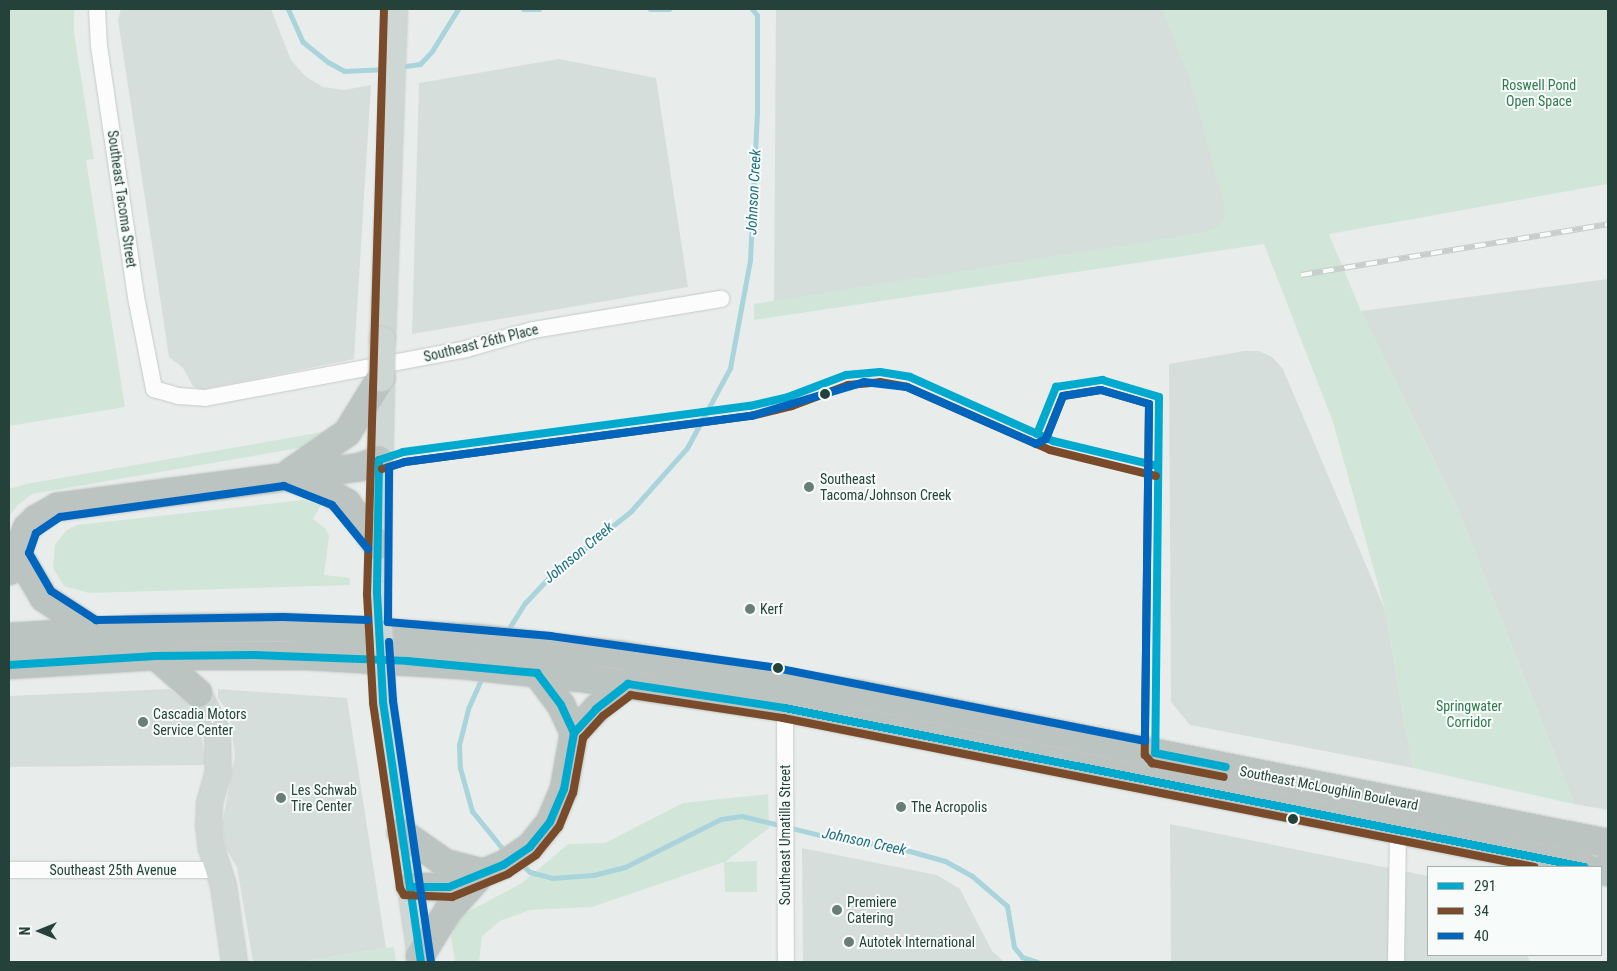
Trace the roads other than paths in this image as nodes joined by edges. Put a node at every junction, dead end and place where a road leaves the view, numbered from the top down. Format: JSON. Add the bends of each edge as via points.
{"nodes":[{"id":1,"x":97,"y":9,"type":"edge"},
{"id":2,"x":394,"y":9,"type":"edge"},
{"id":3,"x":721,"y":299,"type":"dead end"},
{"id":4,"x":380,"y":378,"type":"junction"},
{"id":5,"x":154,"y":389,"type":"joint"},
{"id":6,"x":379,"y":460,"type":"junction"},
{"id":7,"x":285,"y":476,"type":"junction"},
{"id":8,"x":377,"y":545,"type":"junction"},
{"id":9,"x":13,"y":562,"type":"edge"},
{"id":10,"x":93,"y":630,"type":"junction"},
{"id":11,"x":9,"y":637,"type":"edge"},
{"id":12,"x":156,"y":656,"type":"junction"},
{"id":13,"x":9,"y":665,"type":"edge"},
{"id":14,"x":537,"y":673,"type":"junction"},
{"id":15,"x":628,"y":684,"type":"junction"},
{"id":16,"x":198,"y":694,"type":"joint"},
{"id":17,"x":785,"y":708,"type":"junction"},
{"id":18,"x":574,"y":733,"type":"junction"},
{"id":19,"x":1398,"y":831,"type":"junction"},
{"id":20,"x":401,"y":832,"type":"junction"},
{"id":21,"x":1608,"y":843,"type":"edge"},
{"id":22,"x":1579,"y":866,"type":"edge"},
{"id":23,"x":9,"y":870,"type":"edge"},
{"id":24,"x":218,"y":870,"type":"junction"},
{"id":25,"x":484,"y":873,"type":"junction"},
{"id":26,"x":410,"y":887,"type":"junction"},
{"id":27,"x":421,"y":959,"type":"edge"},
{"id":28,"x":234,"y":962,"type":"edge"},
{"id":29,"x":786,"y":962,"type":"edge"},
{"id":30,"x":1396,"y":962,"type":"edge"}],
"edges":[{"from":1,"to":5,"type":"street","name":"Southeast Tacoma Street","via":[[99,46],[137,302]]},
{"from":2,"to":4,"type":"main road","bridge":true},
{"from":3,"to":5,"type":"street","name":"Southeast 26th Place","via":[[534,330],[466,350],[205,398],[178,396]]},
{"from":4,"to":6,"type":"main road"},
{"from":4,"to":7,"type":"highway","via":[[347,433]]},
{"from":6,"to":7,"type":"highway","via":[[360,467]]},
{"from":6,"to":8,"type":"main road"},
{"from":7,"to":8,"type":"highway","via":[[323,489],[342,500],[356,513]]},
{"from":7,"to":9,"type":"highway","via":[[57,507],[27,528]]},
{"from":8,"to":20,"type":"main road","bridge":true,"via":[[383,702]]},
{"from":9,"to":10,"type":"highway","via":[[44,598]]},
{"from":10,"to":11,"type":"highway","name":"Southeast McLoughlin Boulevard"},
{"from":10,"to":21,"type":"highway","name":"Southeast McLoughlin Boulevard","via":[[284,627],[475,638],[550,646],[777,678]]},
{"from":12,"to":13,"type":"highway","name":"Southeast McLoughlin Boulevard"},
{"from":12,"to":14,"type":"highway","name":"Southeast McLoughlin Boulevard","via":[[309,656]]},
{"from":12,"to":16,"type":"highway"},
{"from":14,"to":15,"type":"highway","name":"Southeast McLoughlin Boulevard"},
{"from":14,"to":18,"type":"highway","via":[[560,705]]},
{"from":15,"to":17,"type":"highway","name":"Southeast McLoughlin Boulevard"},
{"from":15,"to":18,"type":"highway"},
{"from":16,"to":24,"type":"main road","via":[[212,719],[219,752],[208,814],[211,848]]},
{"from":17,"to":19,"type":"highway","name":"Southeast McLoughlin Boulevard"},
{"from":17,"to":29,"type":"street","name":"Southeast Umatilla Street"},
{"from":18,"to":25,"type":"highway","via":[[564,789],[550,822],[522,854]]},
{"from":19,"to":22,"type":"highway","name":"Southeast McLoughlin Boulevard"},
{"from":19,"to":30,"type":"street"},
{"from":20,"to":25,"type":"highway","via":[[445,863]]},
{"from":20,"to":26,"type":"main road"},
{"from":23,"to":24,"type":"street","name":"Southeast 25th Avenue"},
{"from":24,"to":28,"type":"main road"},
{"from":25,"to":26,"type":"highway","via":[[449,887]]},
{"from":25,"to":27,"type":"highway","via":[[448,911]]},
{"from":26,"to":27,"type":"main road"}]}
